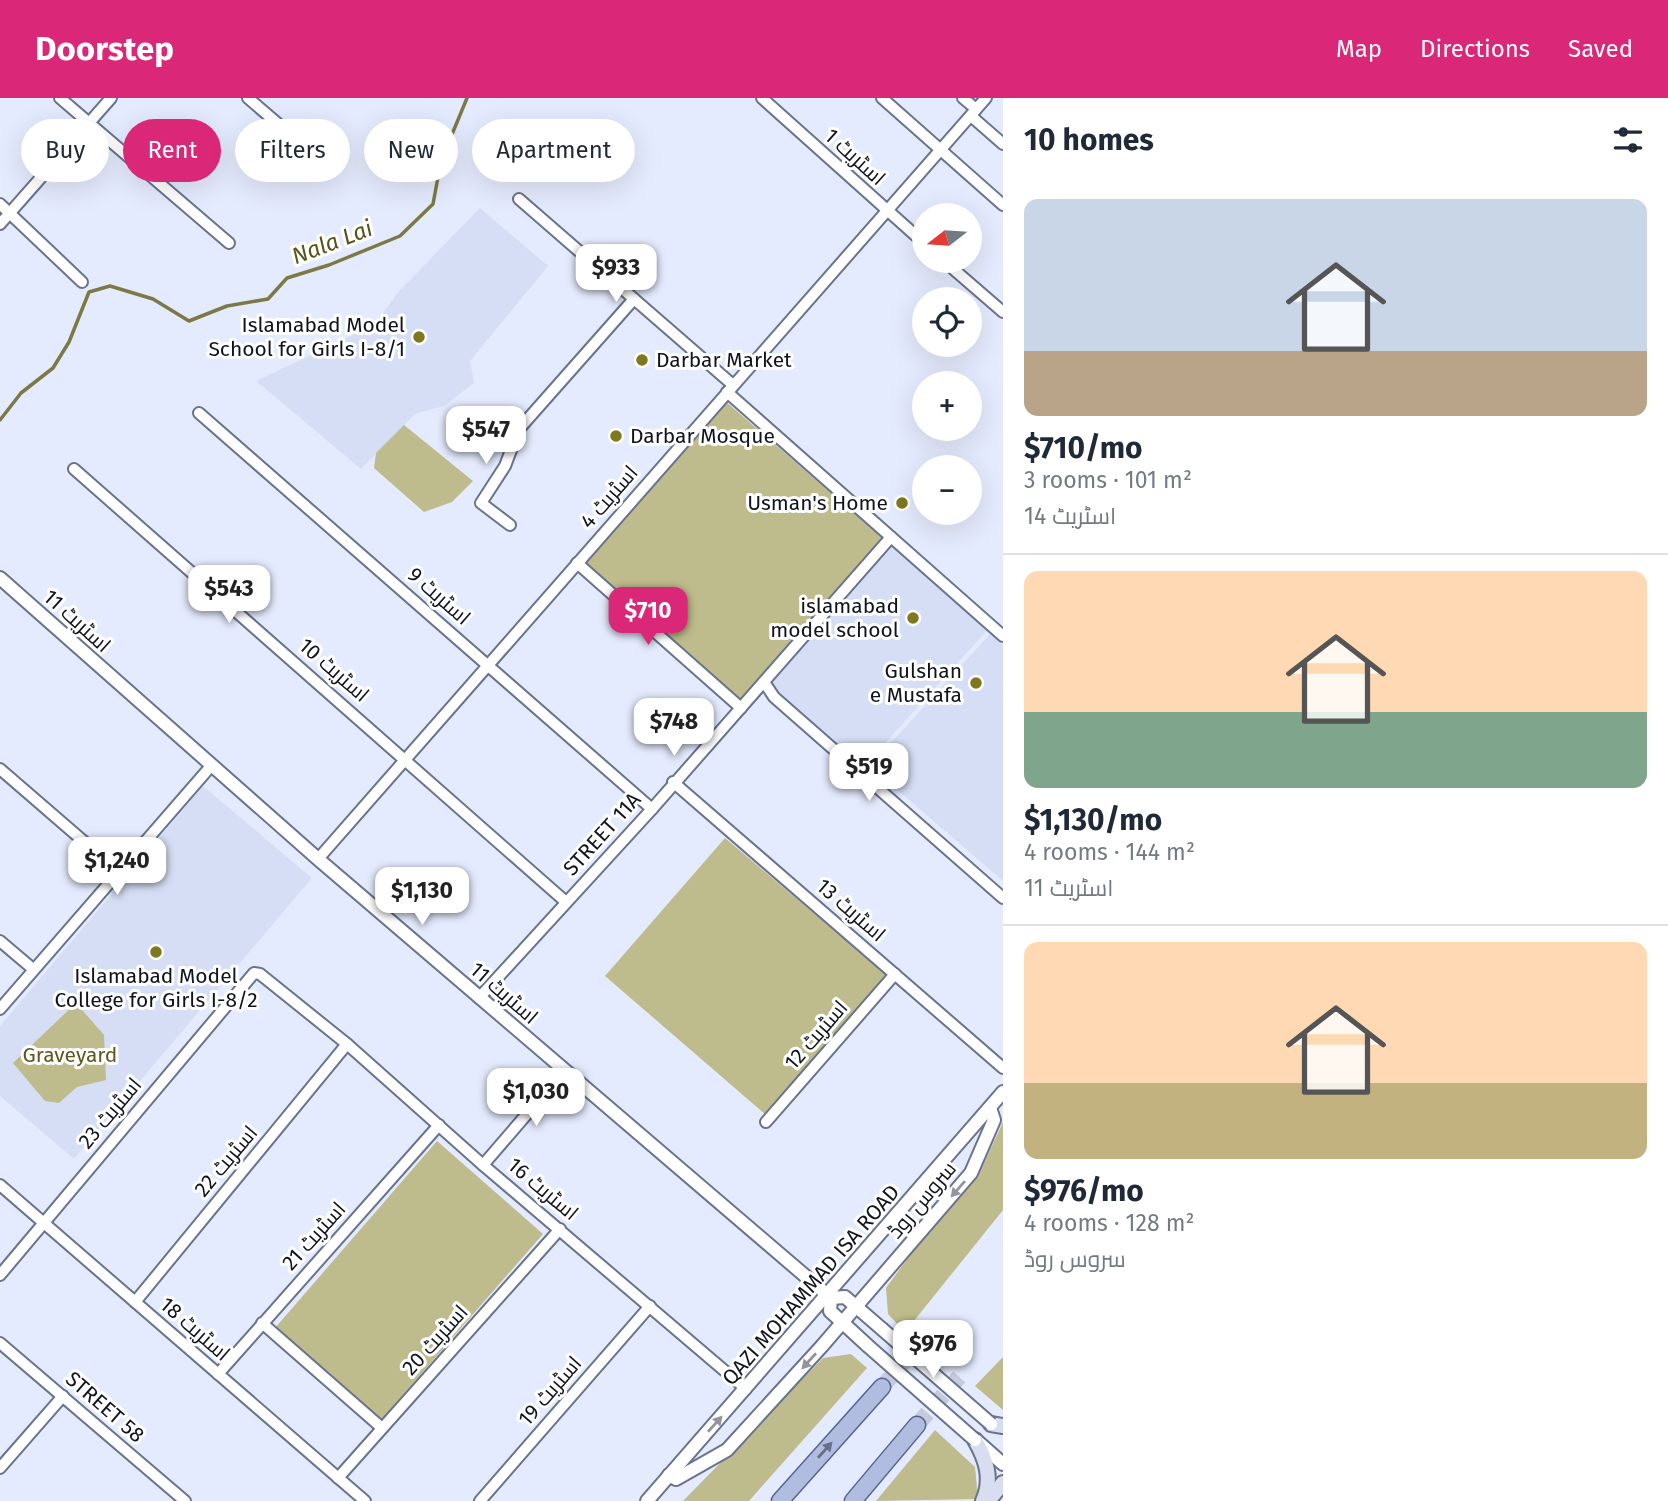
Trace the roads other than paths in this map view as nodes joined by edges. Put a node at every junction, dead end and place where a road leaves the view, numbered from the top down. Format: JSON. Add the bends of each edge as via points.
{"nodes":[{"id":1,"x":61,"y":98,"type":"edge"},
{"id":2,"x":111,"y":98,"type":"edge"},
{"id":3,"x":248,"y":98,"type":"edge"},
{"id":4,"x":762,"y":98,"type":"edge"},
{"id":5,"x":883,"y":98,"type":"edge"},
{"id":6,"x":963,"y":98,"type":"edge"},
{"id":7,"x":986,"y":98,"type":"edge"},
{"id":8,"x":974,"y":113,"type":"junction"},
{"id":9,"x":85,"y":119,"type":"edge"},
{"id":10,"x":93,"y":119,"type":"edge"},
{"id":11,"x":272,"y":119,"type":"edge"},
{"id":12,"x":109,"y":140,"type":"edge"},
{"id":13,"x":1003,"y":144,"type":"edge"},
{"id":14,"x":941,"y":150,"type":"junction"},
{"id":15,"x":38,"y":182,"type":"edge"},
{"id":16,"x":519,"y":199,"type":"dead end"},
{"id":17,"x":0,"y":204,"type":"edge"},
{"id":18,"x":1003,"y":205,"type":"edge"},
{"id":19,"x":886,"y":211,"type":"junction"},
{"id":20,"x":11,"y":213,"type":"junction"},
{"id":21,"x":0,"y":224,"type":"edge"},
{"id":22,"x":912,"y":233,"type":"edge"},
{"id":23,"x":229,"y":243,"type":"dead end"},
{"id":24,"x":958,"y":273,"type":"edge"},
{"id":25,"x":82,"y":282,"type":"dead end"},
{"id":26,"x":634,"y":299,"type":"junction"},
{"id":27,"x":1003,"y":312,"type":"edge"},
{"id":28,"x":730,"y":389,"type":"junction"},
{"id":29,"x":199,"y":413,"type":"dead end"},
{"id":30,"x":74,"y":469,"type":"dead end"},
{"id":31,"x":510,"y":525,"type":"dead end"},
{"id":32,"x":891,"y":537,"type":"junction"},
{"id":33,"x":577,"y":563,"type":"junction"},
{"id":34,"x":0,"y":578,"type":"edge"},
{"id":35,"x":1003,"y":636,"type":"edge"},
{"id":36,"x":489,"y":665,"type":"junction"},
{"id":37,"x":764,"y":682,"type":"junction"},
{"id":38,"x":741,"y":708,"type":"junction"},
{"id":39,"x":405,"y":758,"type":"junction"},
{"id":40,"x":211,"y":766,"type":"junction"},
{"id":41,"x":0,"y":769,"type":"edge"},
{"id":42,"x":673,"y":782,"type":"junction"},
{"id":43,"x":652,"y":809,"type":"junction"},
{"id":44,"x":318,"y":859,"type":"junction"},
{"id":45,"x":118,"y":871,"type":"junction"},
{"id":46,"x":1003,"y":898,"type":"edge"},
{"id":47,"x":566,"y":902,"type":"junction"},
{"id":48,"x":0,"y":941,"type":"edge"},
{"id":49,"x":33,"y":969,"type":"junction"},
{"id":50,"x":895,"y":974,"type":"junction"},
{"id":51,"x":248,"y":976,"type":"joint"},
{"id":52,"x":479,"y":998,"type":"junction"},
{"id":53,"x":0,"y":1009,"type":"edge"},
{"id":54,"x":347,"y":1044,"type":"junction"},
{"id":55,"x":1003,"y":1068,"type":"edge"},
{"id":56,"x":564,"y":1071,"type":"junction"},
{"id":57,"x":1003,"y":1092,"type":"edge"},
{"id":58,"x":990,"y":1108,"type":"junction"},
{"id":59,"x":766,"y":1122,"type":"dead end"},
{"id":60,"x":439,"y":1125,"type":"junction"},
{"id":61,"x":483,"y":1165,"type":"junction"},
{"id":62,"x":0,"y":1185,"type":"edge"},
{"id":63,"x":45,"y":1223,"type":"junction"},
{"id":64,"x":560,"y":1229,"type":"junction"},
{"id":65,"x":0,"y":1275,"type":"edge"},
{"id":66,"x":830,"y":1296,"type":"junction"},
{"id":67,"x":135,"y":1302,"type":"junction"},
{"id":68,"x":650,"y":1306,"type":"junction"},
{"id":69,"x":857,"y":1307,"type":"junction"},
{"id":70,"x":262,"y":1323,"type":"junction"},
{"id":71,"x":842,"y":1323,"type":"junction"},
{"id":72,"x":0,"y":1343,"type":"edge"},
{"id":73,"x":218,"y":1374,"type":"junction"},
{"id":74,"x":883,"y":1387,"type":"tunnel mouth"},
{"id":75,"x":746,"y":1389,"type":"junction"},
{"id":76,"x":63,"y":1396,"type":"junction"},
{"id":77,"x":917,"y":1425,"type":"tunnel mouth"},
{"id":78,"x":997,"y":1425,"type":"edge"},
{"id":79,"x":382,"y":1428,"type":"junction"},
{"id":80,"x":1003,"y":1435,"type":"edge"},
{"id":81,"x":975,"y":1440,"type":"junction"},
{"id":82,"x":1003,"y":1464,"type":"edge"},
{"id":83,"x":0,"y":1468,"type":"edge"},
{"id":84,"x":669,"y":1475,"type":"junction"},
{"id":85,"x":338,"y":1478,"type":"junction"},
{"id":86,"x":1003,"y":1483,"type":"edge"},
{"id":87,"x":185,"y":1501,"type":"edge"},
{"id":88,"x":365,"y":1501,"type":"edge"},
{"id":89,"x":481,"y":1501,"type":"edge"},
{"id":90,"x":646,"y":1501,"type":"edge"},
{"id":91,"x":780,"y":1501,"type":"edge"},
{"id":92,"x":853,"y":1501,"type":"edge"},
{"id":93,"x":986,"y":1501,"type":"edge"}],
"edges":[{"from":1,"to":9,"type":"street"},
{"from":2,"to":10,"type":"street"},
{"from":3,"to":11,"type":"street"},
{"from":4,"to":19,"type":"street","name":"اسٹریٹ 1"},
{"from":5,"to":14,"type":"street"},
{"from":6,"to":8,"type":"street"},
{"from":7,"to":8,"type":"street","name":"اسٹریٹ 4"},
{"from":8,"to":13,"type":"street"},
{"from":8,"to":14,"type":"street","name":"اسٹریٹ 4"},
{"from":12,"to":23,"type":"street"},
{"from":14,"to":18,"type":"street"},
{"from":14,"to":19,"type":"street","name":"اسٹریٹ 4"},
{"from":15,"to":20,"type":"street"},
{"from":16,"to":26,"type":"street"},
{"from":17,"to":20,"type":"street"},
{"from":19,"to":22,"type":"street","name":"اسٹریٹ 1"},
{"from":19,"to":28,"type":"street","name":"اسٹریٹ 4"},
{"from":20,"to":21,"type":"street"},
{"from":20,"to":25,"type":"street"},
{"from":24,"to":27,"type":"street"},
{"from":26,"to":28,"type":"street"},
{"from":26,"to":31,"type":"street","via":[[519,429],[505,466],[481,503]]},
{"from":28,"to":32,"type":"street"},
{"from":28,"to":33,"type":"street","name":"اسٹریٹ 4"},
{"from":29,"to":36,"type":"street","name":"اسٹریٹ 9"},
{"from":30,"to":39,"type":"street","name":"اسٹریٹ 10"},
{"from":32,"to":35,"type":"street"},
{"from":32,"to":37,"type":"street","name":"STREET 11A"},
{"from":33,"to":36,"type":"street","name":"اسٹریٹ 4"},
{"from":33,"to":38,"type":"street"},
{"from":34,"to":40,"type":"street","name":"اسٹریٹ 11"},
{"from":36,"to":39,"type":"street","name":"اسٹریٹ 4"},
{"from":36,"to":43,"type":"street","name":"اسٹریٹ 9"},
{"from":37,"to":38,"type":"street","name":"STREET 11A"},
{"from":37,"to":46,"type":"street","via":[[774,697]]},
{"from":38,"to":42,"type":"street","name":"STREET 11A"},
{"from":39,"to":44,"type":"street","name":"اسٹریٹ 4"},
{"from":39,"to":47,"type":"street","name":"اسٹریٹ 10"},
{"from":40,"to":44,"type":"street","name":"اسٹریٹ 11"},
{"from":40,"to":45,"type":"street"},
{"from":41,"to":45,"type":"street"},
{"from":42,"to":43,"type":"street","name":"STREET 11A"},
{"from":42,"to":50,"type":"street","name":"اسٹریٹ 13"},
{"from":43,"to":47,"type":"street","name":"STREET 11A"},
{"from":44,"to":52,"type":"street","name":"اسٹریٹ 11"},
{"from":45,"to":49,"type":"street"},
{"from":47,"to":52,"type":"street","name":"STREET 11A"},
{"from":48,"to":49,"type":"street"},
{"from":49,"to":53,"type":"street"},
{"from":50,"to":55,"type":"street","name":"اسٹریٹ 13"},
{"from":50,"to":59,"type":"street","name":"اسٹریٹ 12"},
{"from":51,"to":54,"type":"street","name":"اسٹریٹ 16","via":[[260,974]]},
{"from":51,"to":63,"type":"street","name":"اسٹریٹ 23"},
{"from":52,"to":56,"type":"street","name":"اسٹریٹ 11"},
{"from":54,"to":60,"type":"street","name":"اسٹریٹ 16"},
{"from":54,"to":67,"type":"street","name":"اسٹریٹ 22"},
{"from":56,"to":61,"type":"street"},
{"from":56,"to":66,"type":"street","name":"اسٹریٹ 11"},
{"from":57,"to":58,"type":"street","name":"QAZI MOHAMMAD ISA ROAD"},
{"from":58,"to":66,"type":"street","name":"QAZI MOHAMMAD ISA ROAD"},
{"from":58,"to":69,"type":"street","name":"سروس روڈ","one_way":true,"via":[[994,1120],[971,1173]]},
{"from":60,"to":61,"type":"street","name":"اسٹریٹ 16"},
{"from":60,"to":70,"type":"street","name":"اسٹریٹ 21"},
{"from":61,"to":64,"type":"street","name":"اسٹریٹ 16"},
{"from":62,"to":63,"type":"street","name":"اسٹریٹ 18"},
{"from":63,"to":65,"type":"street","name":"اسٹریٹ 23"},
{"from":63,"to":67,"type":"street","name":"اسٹریٹ 18"},
{"from":64,"to":68,"type":"street","name":"اسٹریٹ 16"},
{"from":64,"to":79,"type":"street","name":"اسٹریٹ 20"},
{"from":66,"to":69,"type":"street","via":[[845,1297]]},
{"from":66,"to":71,"type":"street","via":[[830,1311]]},
{"from":66,"to":75,"type":"street","name":"QAZI MOHAMMAD ISA ROAD"},
{"from":67,"to":73,"type":"street","name":"اسٹریٹ 18"},
{"from":68,"to":75,"type":"street","name":"اسٹریٹ 16"},
{"from":68,"to":89,"type":"street","name":"اسٹریٹ 19"},
{"from":69,"to":71,"type":"street","name":"سروس روڈ"},
{"from":69,"to":78,"type":"street","bridge":true},
{"from":70,"to":73,"type":"street","name":"اسٹریٹ 21"},
{"from":70,"to":79,"type":"street"},
{"from":71,"to":81,"type":"street","bridge":true},
{"from":71,"to":84,"type":"street","name":"سروس روڈ","one_way":true,"via":[[727,1450],[676,1479]]},
{"from":72,"to":76,"type":"street","name":"STREET 58"},
{"from":73,"to":85,"type":"street","name":"اسٹریٹ 18"},
{"from":91,"to":74,"type":"main road","one_way":true},
{"from":84,"to":75,"type":"street","name":"QAZI MOHAMMAD ISA ROAD","one_way":true},
{"from":76,"to":83,"type":"street"},
{"from":76,"to":87,"type":"street","name":"STREET 58"},
{"from":77,"to":92,"type":"main road"},
{"from":78,"to":80,"type":"street"},
{"from":79,"to":85,"type":"street","name":"اسٹریٹ 20"},
{"from":81,"to":82,"type":"street"},
{"from":81,"to":93,"type":"main road","via":[[989,1477]]},
{"from":84,"to":90,"type":"street","name":"QAZI MOHAMMAD ISA ROAD"},
{"from":85,"to":88,"type":"street","name":"اسٹریٹ 18"},
{"from":86,"to":93,"type":"main road"}]}
